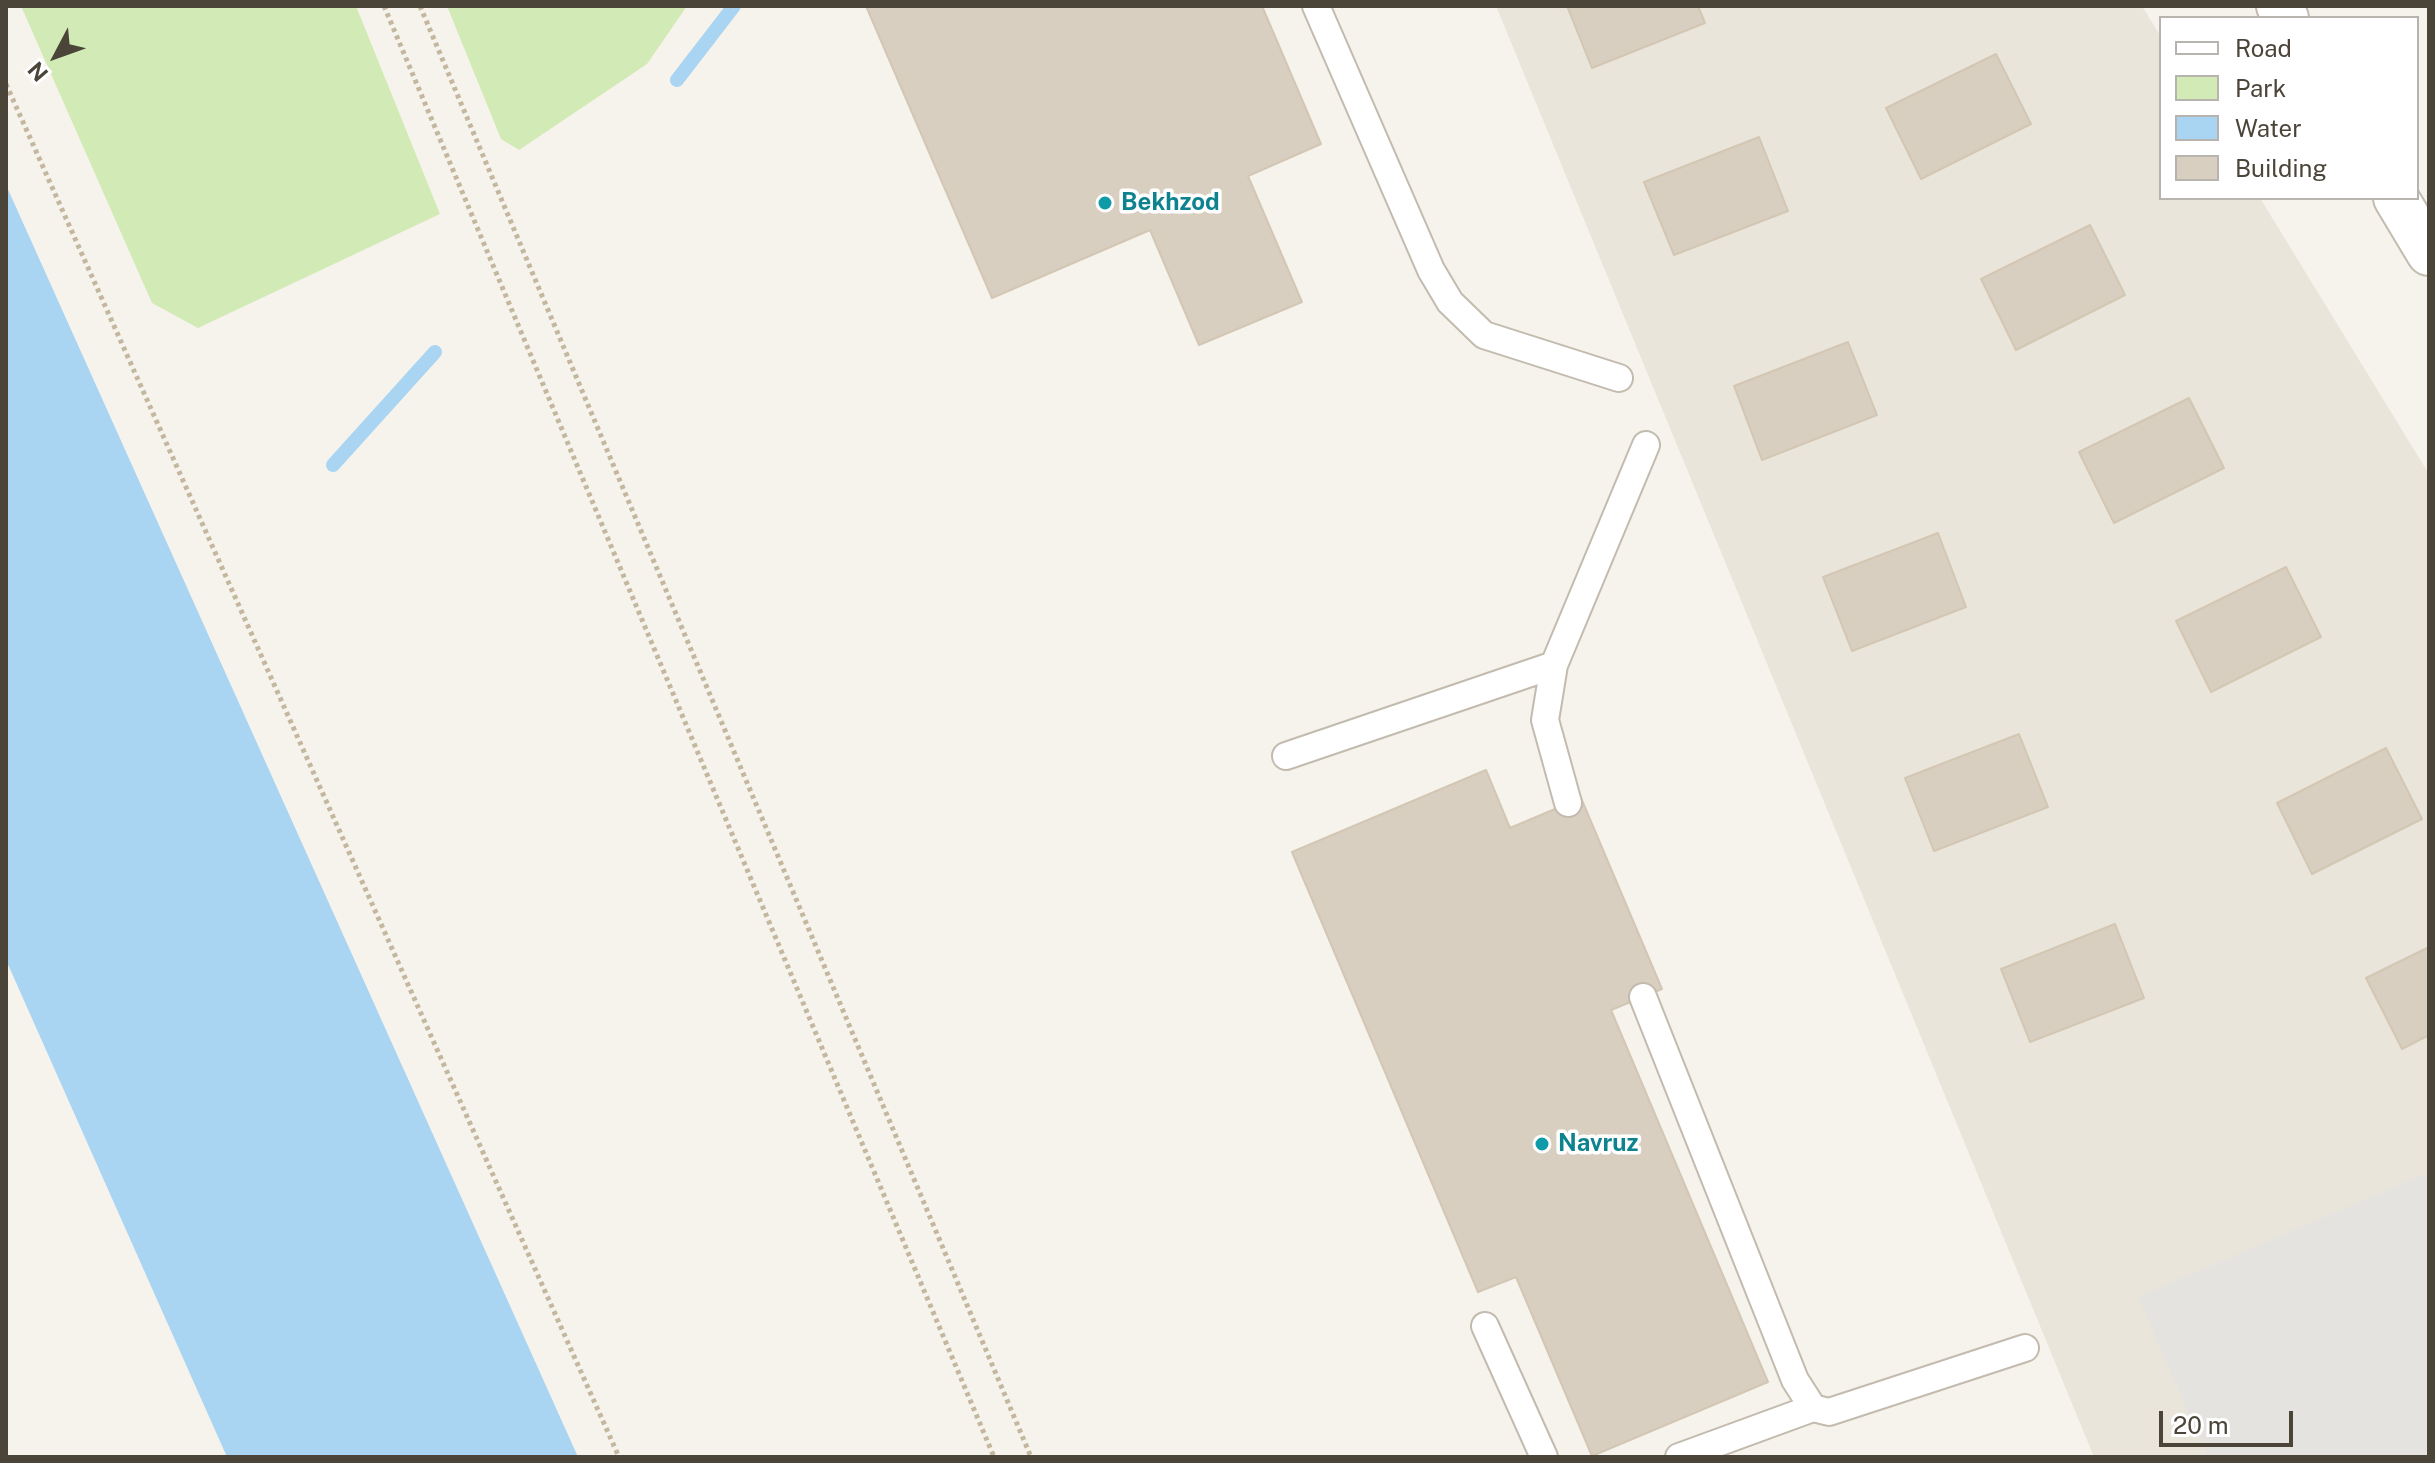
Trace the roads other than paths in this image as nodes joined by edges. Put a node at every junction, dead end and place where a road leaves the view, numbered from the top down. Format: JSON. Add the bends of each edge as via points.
{"nodes":[{"id":1,"x":1316,"y":6,"type":"edge"},
{"id":2,"x":2397,"y":200,"type":"edge"},
{"id":3,"x":2429,"y":253,"type":"edge"},
{"id":4,"x":1619,"y":378,"type":"dead end"},
{"id":5,"x":1646,"y":445,"type":"dead end"},
{"id":6,"x":1554,"y":665,"type":"junction"},
{"id":7,"x":1286,"y":756,"type":"dead end"},
{"id":8,"x":1568,"y":803,"type":"dead end"},
{"id":9,"x":1643,"y":997,"type":"dead end"},
{"id":10,"x":1485,"y":1326,"type":"dead end"},
{"id":11,"x":2025,"y":1348,"type":"dead end"},
{"id":12,"x":1813,"y":1408,"type":"junction"},
{"id":13,"x":1544,"y":1457,"type":"edge"},
{"id":14,"x":1679,"y":1457,"type":"edge"}],
"edges":[{"from":1,"to":4,"type":"lane","via":[[1431,270],[1450,302],[1484,335]]},
{"from":2,"to":3,"type":"street"},
{"from":5,"to":6,"type":"lane"},
{"from":6,"to":7,"type":"lane"},
{"from":6,"to":8,"type":"lane","via":[[1545,720]]},
{"from":9,"to":12,"type":"lane","via":[[1795,1380]]},
{"from":10,"to":13,"type":"lane"},
{"from":11,"to":12,"type":"lane","via":[[1829,1412]]},
{"from":12,"to":14,"type":"lane"}]}
